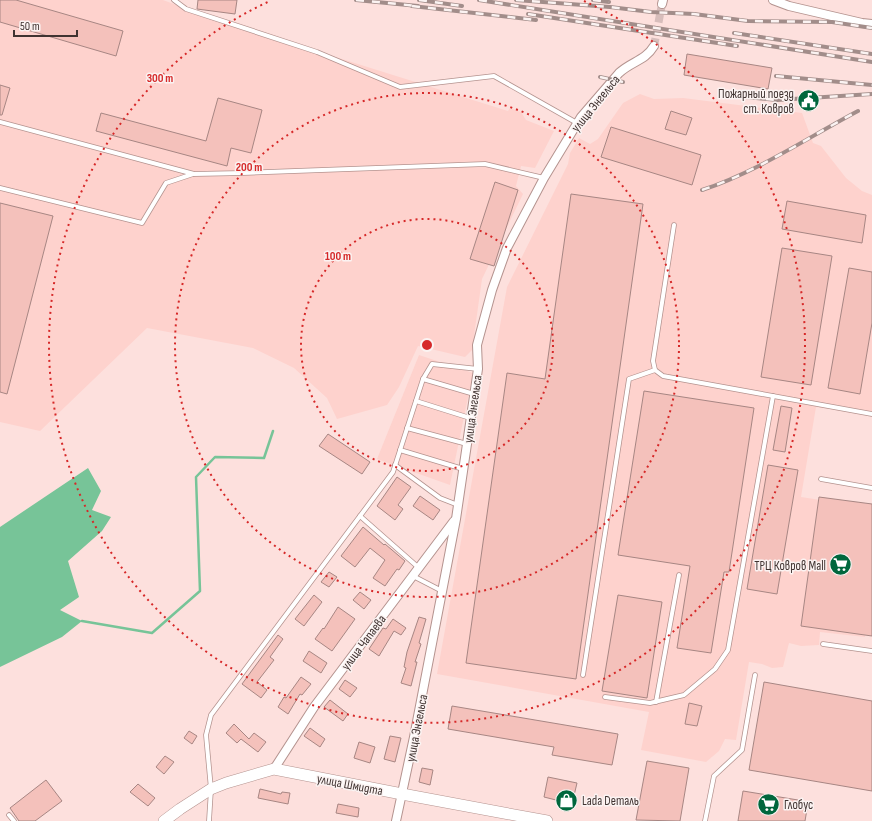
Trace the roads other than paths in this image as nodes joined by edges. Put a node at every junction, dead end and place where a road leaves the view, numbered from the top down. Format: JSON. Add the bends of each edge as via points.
{"nodes":[{"id":1,"x":174,"y":0,"type":"edge"},
{"id":2,"x":773,"y":0,"type":"edge"},
{"id":3,"x":872,"y":24,"type":"edge"},
{"id":4,"x":654,"y":46,"type":"tunnel mouth"},
{"id":5,"x":0,"y":122,"type":"edge"},
{"id":6,"x":577,"y":124,"type":"junction"},
{"id":7,"x":194,"y":174,"type":"junction"},
{"id":8,"x":544,"y":178,"type":"junction"},
{"id":9,"x":0,"y":188,"type":"edge"},
{"id":10,"x":674,"y":226,"type":"dead end"},
{"id":11,"x":478,"y":370,"type":"junction"},
{"id":12,"x":655,"y":370,"type":"junction"},
{"id":13,"x":423,"y":379,"type":"junction"},
{"id":14,"x":475,"y":394,"type":"junction"},
{"id":15,"x":773,"y":396,"type":"junction"},
{"id":16,"x":416,"y":401,"type":"junction"},
{"id":17,"x":872,"y":414,"type":"edge"},
{"id":18,"x":471,"y":419,"type":"junction"},
{"id":19,"x":407,"y":428,"type":"junction"},
{"id":20,"x":467,"y":444,"type":"junction"},
{"id":21,"x":400,"y":450,"type":"junction"},
{"id":22,"x":395,"y":465,"type":"junction"},
{"id":23,"x":463,"y":469,"type":"junction"},
{"id":24,"x":821,"y":479,"type":"dead end"},
{"id":25,"x":872,"y":488,"type":"edge"},
{"id":26,"x":458,"y":505,"type":"junction"},
{"id":27,"x":360,"y":516,"type":"junction"},
{"id":28,"x":456,"y":519,"type":"junction"},
{"id":29,"x":419,"y":568,"type":"junction"},
{"id":30,"x":679,"y":575,"type":"dead end"},
{"id":31,"x":412,"y":576,"type":"junction"},
{"id":32,"x":442,"y":591,"type":"junction"},
{"id":33,"x":823,"y":644,"type":"dead end"},
{"id":34,"x":872,"y":651,"type":"edge"},
{"id":35,"x":583,"y":675,"type":"dead end"},
{"id":36,"x":755,"y":675,"type":"dead end"},
{"id":37,"x":605,"y":697,"type":"dead end"},
{"id":38,"x":656,"y":702,"type":"junction"},
{"id":39,"x":274,"y":769,"type":"junction"},
{"id":40,"x":211,"y":789,"type":"junction"},
{"id":41,"x":402,"y":794,"type":"junction"},
{"id":42,"x":9,"y":815,"type":"dead end"},
{"id":43,"x":14,"y":821,"type":"edge"},
{"id":44,"x":164,"y":821,"type":"edge"},
{"id":45,"x":209,"y":821,"type":"edge"},
{"id":46,"x":396,"y":821,"type":"edge"},
{"id":47,"x":547,"y":821,"type":"edge"},
{"id":48,"x":705,"y":821,"type":"edge"}],
"edges":[{"from":1,"to":6,"type":"lane","via":[[186,9],[317,52],[400,87],[494,76]]},
{"from":2,"to":3,"type":"street"},
{"from":4,"to":6,"type":"street","name":"улица Энгельса","via":[[649,54],[619,73]]},
{"from":5,"to":7,"type":"lane"},
{"from":6,"to":8,"type":"street","name":"улица Энгельса"},
{"from":7,"to":8,"type":"lane","via":[[485,164]]},
{"from":7,"to":9,"type":"lane","via":[[166,183],[142,223]]},
{"from":8,"to":11,"type":"street","name":"улица Энгельса","via":[[507,248],[492,290],[477,345]]},
{"from":10,"to":12,"type":"lane","via":[[653,361]]},
{"from":11,"to":13,"type":"lane","via":[[432,364]]},
{"from":11,"to":14,"type":"street","name":"улица Энгельса"},
{"from":12,"to":15,"type":"lane","via":[[663,376]]},
{"from":12,"to":35,"type":"lane","via":[[628,378]]},
{"from":13,"to":14,"type":"lane"},
{"from":13,"to":16,"type":"lane"},
{"from":14,"to":18,"type":"street","name":"улица Энгельса"},
{"from":15,"to":17,"type":"lane"},
{"from":15,"to":38,"type":"lane","via":[[728,650],[715,670],[684,695]]},
{"from":16,"to":18,"type":"lane"},
{"from":16,"to":19,"type":"lane"},
{"from":18,"to":20,"type":"street","name":"улица Энгельса"},
{"from":19,"to":20,"type":"lane"},
{"from":19,"to":21,"type":"lane"},
{"from":20,"to":23,"type":"street","name":"улица Энгельса"},
{"from":21,"to":22,"type":"lane"},
{"from":21,"to":23,"type":"lane"},
{"from":22,"to":26,"type":"lane","via":[[440,498]]},
{"from":22,"to":27,"type":"lane","via":[[393,472]]},
{"from":23,"to":26,"type":"street","name":"улица Энгельса"},
{"from":24,"to":25,"type":"lane"},
{"from":26,"to":28,"type":"street","name":"улица Энгельса"},
{"from":27,"to":29,"type":"lane"},
{"from":27,"to":40,"type":"lane","via":[[211,715],[206,735]]},
{"from":28,"to":29,"type":"street","name":"улица Чапаева"},
{"from":28,"to":32,"type":"street","name":"улица Энгельса"},
{"from":29,"to":31,"type":"street","name":"улица Чапаева"},
{"from":30,"to":38,"type":"lane"},
{"from":31,"to":32,"type":"lane"},
{"from":31,"to":39,"type":"street","name":"улица Чапаева","via":[[314,707]]},
{"from":32,"to":41,"type":"street","name":"улица Энгельса"},
{"from":33,"to":34,"type":"lane"},
{"from":36,"to":48,"type":"lane","via":[[742,750],[714,776]]},
{"from":37,"to":38,"type":"lane"},
{"from":39,"to":40,"type":"main road","name":"улица Шмидта"},
{"from":39,"to":41,"type":"main road","name":"улица Шмидта"},
{"from":40,"to":44,"type":"main road","name":"улица Шмидта"},
{"from":40,"to":45,"type":"lane"},
{"from":41,"to":46,"type":"street","name":"улица Энгельса"},
{"from":41,"to":47,"type":"main road","name":"улица Шмидта"},
{"from":42,"to":43,"type":"lane"}]}
